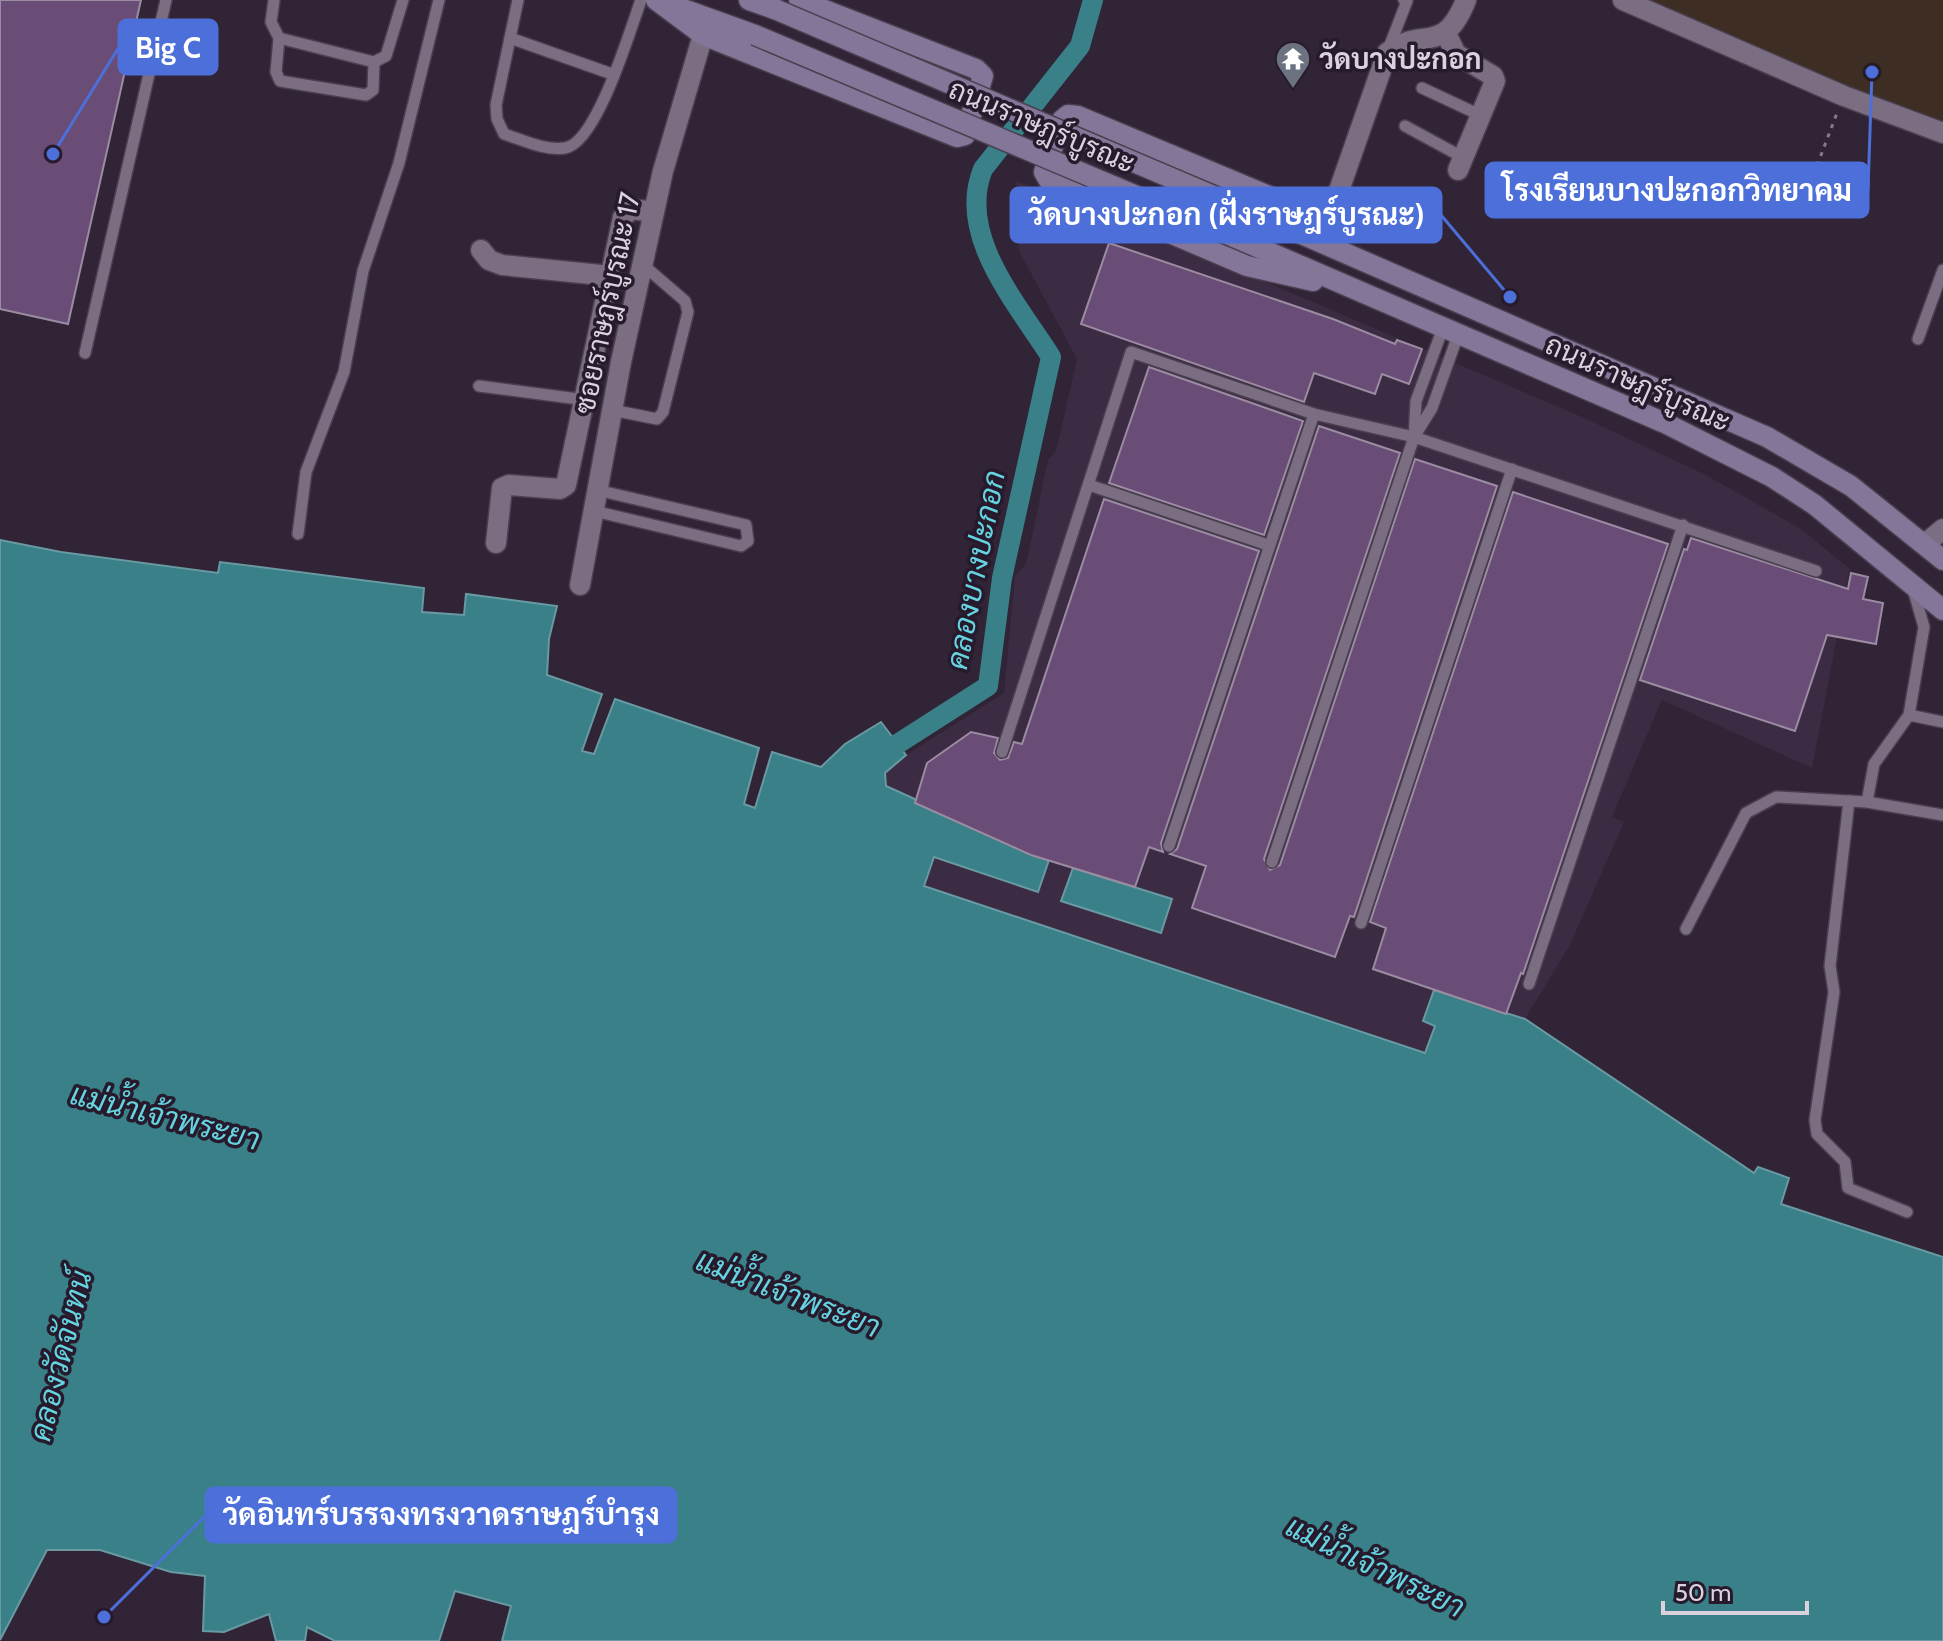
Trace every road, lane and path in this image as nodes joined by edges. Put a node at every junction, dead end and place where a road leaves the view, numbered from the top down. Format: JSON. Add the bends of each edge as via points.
{"nodes":[{"id":1,"x":166,"y":0,"type":"edge"},
{"id":2,"x":274,"y":0,"type":"edge"},
{"id":3,"x":403,"y":0,"type":"edge"},
{"id":4,"x":439,"y":0,"type":"edge"},
{"id":5,"x":518,"y":0,"type":"edge"},
{"id":6,"x":641,"y":0,"type":"edge"},
{"id":7,"x":658,"y":0,"type":"edge"},
{"id":8,"x":749,"y":0,"type":"edge"},
{"id":9,"x":799,"y":0,"type":"edge"},
{"id":10,"x":1406,"y":0,"type":"edge"},
{"id":11,"x":1417,"y":0,"type":"edge"},
{"id":12,"x":1466,"y":0,"type":"edge"},
{"id":13,"x":1623,"y":0,"type":"edge"},
{"id":14,"x":1446,"y":34,"type":"junction"},
{"id":15,"x":703,"y":35,"type":"junction"},
{"id":16,"x":279,"y":38,"type":"junction"},
{"id":17,"x":510,"y":38,"type":"junction"},
{"id":18,"x":1387,"y":53,"type":"junction"},
{"id":19,"x":374,"y":62,"type":"junction"},
{"id":20,"x":612,"y":74,"type":"junction"},
{"id":21,"x":1422,"y":88,"type":"dead end"},
{"id":22,"x":1844,"y":96,"type":"junction"},
{"id":23,"x":1482,"y":116,"type":"junction"},
{"id":24,"x":1405,"y":126,"type":"dead end"},
{"id":25,"x":1943,"y":133,"type":"edge"},
{"id":26,"x":1461,"y":164,"type":"joint"},
{"id":27,"x":1810,"y":184,"type":"dead end"},
{"id":28,"x":654,"y":212,"type":"junction"},
{"id":29,"x":1321,"y":242,"type":"junction"},
{"id":30,"x":481,"y":250,"type":"dead end"},
{"id":31,"x":642,"y":264,"type":"junction"},
{"id":32,"x":1943,"y":270,"type":"edge"},
{"id":33,"x":611,"y":276,"type":"junction"},
{"id":34,"x":1364,"y":293,"type":"junction"},
{"id":35,"x":1451,"y":332,"type":"junction"},
{"id":36,"x":1918,"y":339,"type":"dead end"},
{"id":37,"x":85,"y":353,"type":"dead end"},
{"id":38,"x":479,"y":386,"type":"dead end"},
{"id":39,"x":586,"y":400,"type":"junction"},
{"id":40,"x":612,"y":410,"type":"junction"},
{"id":41,"x":1314,"y":414,"type":"junction"},
{"id":42,"x":1414,"y":437,"type":"junction"},
{"id":43,"x":1512,"y":469,"type":"junction"},
{"id":44,"x":1089,"y":485,"type":"junction"},
{"id":45,"x":597,"y":490,"type":"junction"},
{"id":46,"x":594,"y":511,"type":"junction"},
{"id":47,"x":1683,"y":525,"type":"junction"},
{"id":48,"x":1943,"y":529,"type":"edge"},
{"id":49,"x":298,"y":534,"type":"dead end"},
{"id":50,"x":496,"y":543,"type":"dead end"},
{"id":51,"x":1925,"y":544,"type":"junction"},
{"id":52,"x":1268,"y":545,"type":"junction"},
{"id":53,"x":1943,"y":560,"type":"edge"},
{"id":54,"x":1816,"y":571,"type":"dead end"},
{"id":55,"x":1910,"y":581,"type":"junction"},
{"id":56,"x":580,"y":585,"type":"dead end"},
{"id":57,"x":1943,"y":610,"type":"edge"},
{"id":58,"x":1909,"y":715,"type":"junction"},
{"id":59,"x":1943,"y":722,"type":"edge"},
{"id":60,"x":1002,"y":752,"type":"dead end"},
{"id":61,"x":1849,"y":801,"type":"junction"},
{"id":62,"x":1867,"y":802,"type":"junction"},
{"id":63,"x":1943,"y":815,"type":"edge"},
{"id":64,"x":1169,"y":846,"type":"dead end"},
{"id":65,"x":1272,"y":862,"type":"dead end"},
{"id":66,"x":1361,"y":923,"type":"dead end"},
{"id":67,"x":1686,"y":929,"type":"dead end"},
{"id":68,"x":1529,"y":984,"type":"dead end"},
{"id":69,"x":1907,"y":1212,"type":"dead end"}],
"edges":[{"from":1,"to":37,"type":"lane"},
{"from":2,"to":16,"type":"lane","via":[[271,22]]},
{"from":3,"to":19,"type":"lane","via":[[386,56]]},
{"from":4,"to":49,"type":"lane","via":[[399,163],[363,271],[344,372],[306,472]]},
{"from":5,"to":17,"type":"lane"},
{"from":6,"to":20,"type":"lane"},
{"from":7,"to":15,"type":"main road"},
{"from":7,"to":34,"type":"main road","name":"ถนนราษฎร์บูรณะ","bridge":true,"via":[[755,35]]},
{"from":8,"to":29,"type":"main road","name":"ถนนราษฎร์บูรณะ","bridge":true},
{"from":9,"to":15,"type":"main road","via":[[976,69],[983,76],[965,135],[957,137]]},
{"from":10,"to":11,"type":"lane"},
{"from":10,"to":18,"type":"lane"},
{"from":12,"to":14,"type":"street"},
{"from":13,"to":22,"type":"street"},
{"from":14,"to":18,"type":"street","via":[[1397,45]]},
{"from":14,"to":23,"type":"street","via":[[1456,54],[1493,76],[1495,87]]},
{"from":15,"to":28,"type":"street","name":"ซอยราษฎร์บูรณะ 17"},
{"from":16,"to":19,"type":"lane"},
{"from":16,"to":19,"type":"lane","via":[[280,81],[366,95],[373,90]]},
{"from":17,"to":20,"type":"lane"},
{"from":17,"to":20,"type":"lane","via":[[496,105],[504,134],[567,148],[579,141],[597,114]]},
{"from":18,"to":29,"type":"street"},
{"from":21,"to":23,"type":"lane"},
{"from":22,"to":25,"type":"street"},
{"from":22,"to":27,"type":"path"},
{"from":23,"to":26,"type":"street"},
{"from":24,"to":26,"type":"lane"},
{"from":28,"to":31,"type":"street","name":"ซอยราษฎร์บูรณะ 17"},
{"from":28,"to":33,"type":"street","via":[[631,209],[623,217]]},
{"from":29,"to":34,"type":"main road","via":[[1300,209],[1078,116],[1062,120],[1044,172],[1050,182],[1247,266]]},
{"from":29,"to":51,"type":"main road","name":"ถนนราษฎร์บูรณะ","via":[[1755,431],[1851,486]]},
{"from":30,"to":33,"type":"street","via":[[502,265]]},
{"from":31,"to":40,"type":"street","name":"ซอยราษฎร์บูรณะ 17"},
{"from":31,"to":40,"type":"lane","via":[[685,301],[688,312],[663,412],[657,419]]},
{"from":32,"to":36,"type":"lane"},
{"from":33,"to":39,"type":"street"},
{"from":34,"to":35,"type":"main road","name":"ถนนราษฎร์บูรณะ"},
{"from":35,"to":42,"type":"lane","via":[[1432,408]]},
{"from":35,"to":42,"type":"lane","via":[[1416,401]]},
{"from":35,"to":55,"type":"main road","name":"ถนนราษฎร์บูรณะ","via":[[1667,424],[1772,477]]},
{"from":38,"to":39,"type":"lane"},
{"from":39,"to":50,"type":"street","via":[[566,485],[502,488]]},
{"from":40,"to":45,"type":"street","name":"ซอยราษฎร์บูรณะ 17"},
{"from":41,"to":42,"type":"lane"},
{"from":41,"to":44,"type":"lane","via":[[1131,352]]},
{"from":41,"to":52,"type":"lane"},
{"from":42,"to":43,"type":"lane"},
{"from":42,"to":65,"type":"lane"},
{"from":43,"to":47,"type":"lane"},
{"from":43,"to":66,"type":"lane"},
{"from":44,"to":52,"type":"lane"},
{"from":44,"to":60,"type":"lane"},
{"from":45,"to":46,"type":"street","name":"ซอยราษฎร์บูรณะ 17"},
{"from":45,"to":46,"type":"lane","via":[[746,525],[748,541],[741,546]]},
{"from":46,"to":56,"type":"street","name":"ซอยราษฎร์บูรณะ 17"},
{"from":47,"to":54,"type":"lane"},
{"from":47,"to":68,"type":"lane"},
{"from":48,"to":51,"type":"street"},
{"from":51,"to":53,"type":"main road","name":"ถนนราษฎร์บูรณะ"},
{"from":52,"to":64,"type":"lane"},
{"from":55,"to":57,"type":"main road","name":"ถนนราษฎร์บูรณะ"},
{"from":55,"to":58,"type":"lane","via":[[1924,627]]},
{"from":58,"to":59,"type":"lane"},
{"from":58,"to":62,"type":"lane","via":[[1874,764]]},
{"from":61,"to":62,"type":"lane"},
{"from":61,"to":67,"type":"lane","via":[[1776,797],[1746,813]]},
{"from":61,"to":69,"type":"lane","via":[[1830,966],[1834,992],[1815,1120],[1817,1134],[1845,1162],[1848,1188]]},
{"from":62,"to":63,"type":"lane"}]}
